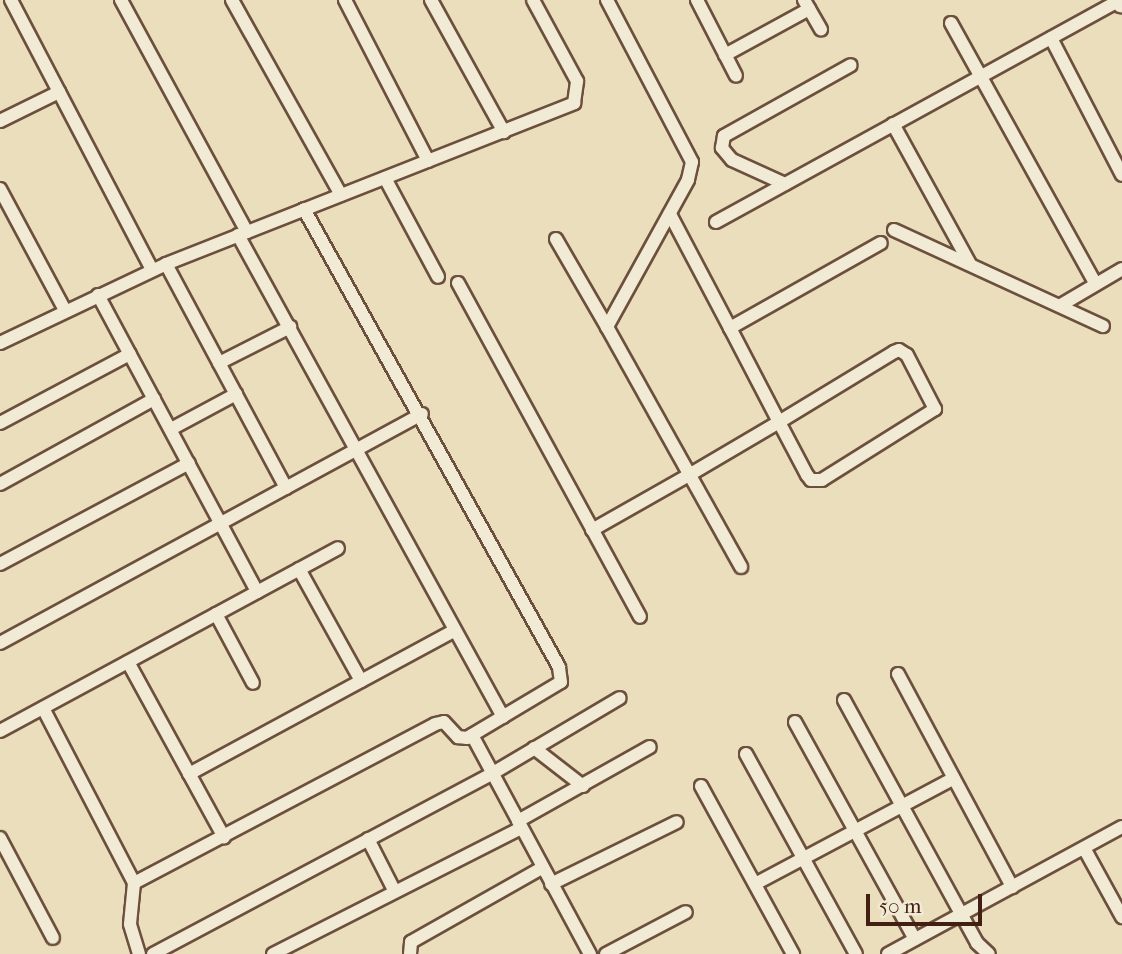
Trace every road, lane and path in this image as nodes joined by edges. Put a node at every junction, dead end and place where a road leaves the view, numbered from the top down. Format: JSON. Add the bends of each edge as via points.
{"nodes":[{"id":1,"x":11,"y":0,"type":"edge"},
{"id":2,"x":121,"y":0,"type":"edge"},
{"id":3,"x":232,"y":0,"type":"edge"},
{"id":4,"x":345,"y":0,"type":"edge"},
{"id":5,"x":431,"y":0,"type":"edge"},
{"id":6,"x":533,"y":0,"type":"edge"},
{"id":7,"x":607,"y":0,"type":"edge"},
{"id":8,"x":697,"y":0,"type":"edge"},
{"id":9,"x":1121,"y":2,"type":"edge"},
{"id":10,"x":807,"y":4,"type":"edge"},
{"id":11,"x":951,"y":23,"type":"dead end"},
{"id":12,"x":821,"y":30,"type":"dead end"},
{"id":13,"x":1051,"y":38,"type":"junction"},
{"id":14,"x":725,"y":55,"type":"junction"},
{"id":15,"x":851,"y":65,"type":"dead end"},
{"id":16,"x":736,"y":76,"type":"dead end"},
{"id":17,"x":981,"y":77,"type":"junction"},
{"id":18,"x":59,"y":92,"type":"junction"},
{"id":19,"x":0,"y":121,"type":"edge"},
{"id":20,"x":893,"y":124,"type":"junction"},
{"id":21,"x":504,"y":132,"type":"junction"},
{"id":22,"x":428,"y":161,"type":"junction"},
{"id":23,"x":1122,"y":175,"type":"edge"},
{"id":24,"x":385,"y":178,"type":"junction"},
{"id":25,"x":785,"y":184,"type":"junction"},
{"id":26,"x":0,"y":189,"type":"edge"},
{"id":27,"x":341,"y":195,"type":"junction"},
{"id":28,"x":304,"y":209,"type":"junction"},
{"id":29,"x":670,"y":214,"type":"junction"},
{"id":30,"x":716,"y":222,"type":"dead end"},
{"id":31,"x":894,"y":230,"type":"dead end"},
{"id":32,"x":242,"y":233,"type":"junction"},
{"id":33,"x":556,"y":239,"type":"dead end"},
{"id":34,"x":881,"y":243,"type":"dead end"},
{"id":35,"x":166,"y":264,"type":"junction"},
{"id":36,"x":970,"y":264,"type":"junction"},
{"id":37,"x":1122,"y":269,"type":"edge"},
{"id":38,"x":152,"y":270,"type":"junction"},
{"id":39,"x":438,"y":277,"type":"dead end"},
{"id":40,"x":458,"y":283,"type":"dead end"},
{"id":41,"x":1095,"y":284,"type":"junction"},
{"id":42,"x":98,"y":295,"type":"junction"},
{"id":43,"x":1061,"y":305,"type":"junction"},
{"id":44,"x":65,"y":310,"type":"junction"},
{"id":45,"x":1103,"y":326,"type":"dead end"},
{"id":46,"x":290,"y":327,"type":"junction"},
{"id":47,"x":607,"y":327,"type":"junction"},
{"id":48,"x":730,"y":328,"type":"junction"},
{"id":49,"x":0,"y":342,"type":"edge"},
{"id":50,"x":131,"y":354,"type":"junction"},
{"id":51,"x":219,"y":363,"type":"junction"},
{"id":52,"x":236,"y":394,"type":"junction"},
{"id":53,"x":155,"y":400,"type":"junction"},
{"id":54,"x":422,"y":414,"type":"junction"},
{"id":55,"x":779,"y":422,"type":"junction"},
{"id":56,"x":0,"y":423,"type":"edge"},
{"id":57,"x":171,"y":429,"type":"junction"},
{"id":58,"x":358,"y":449,"type":"junction"},
{"id":59,"x":189,"y":463,"type":"junction"},
{"id":60,"x":689,"y":475,"type":"junction"},
{"id":61,"x":0,"y":484,"type":"edge"},
{"id":62,"x":286,"y":488,"type":"junction"},
{"id":63,"x":222,"y":523,"type":"junction"},
{"id":64,"x":592,"y":530,"type":"junction"},
{"id":65,"x":338,"y":548,"type":"dead end"},
{"id":66,"x":0,"y":564,"type":"edge"},
{"id":67,"x":741,"y":567,"type":"dead end"},
{"id":68,"x":299,"y":569,"type":"junction"},
{"id":69,"x":257,"y":592,"type":"junction"},
{"id":70,"x":216,"y":614,"type":"junction"},
{"id":71,"x":640,"y":617,"type":"dead end"},
{"id":72,"x":454,"y":630,"type":"junction"},
{"id":73,"x":0,"y":643,"type":"edge"},
{"id":74,"x":128,"y":662,"type":"junction"},
{"id":75,"x":898,"y":674,"type":"dead end"},
{"id":76,"x":361,"y":681,"type":"junction"},
{"id":77,"x":253,"y":683,"type":"dead end"},
{"id":78,"x":620,"y":698,"type":"dead end"},
{"id":79,"x":844,"y":700,"type":"dead end"},
{"id":80,"x":43,"y":708,"type":"junction"},
{"id":81,"x":503,"y":717,"type":"junction"},
{"id":82,"x":795,"y":722,"type":"dead end"},
{"id":83,"x":0,"y":731,"type":"edge"},
{"id":84,"x":472,"y":735,"type":"junction"},
{"id":85,"x":650,"y":747,"type":"dead end"},
{"id":86,"x":534,"y":748,"type":"junction"},
{"id":87,"x":746,"y":754,"type":"dead end"},
{"id":88,"x":492,"y":773,"type":"junction"},
{"id":89,"x":189,"y":774,"type":"junction"},
{"id":90,"x":954,"y":778,"type":"junction"},
{"id":91,"x":583,"y":786,"type":"junction"},
{"id":92,"x":701,"y":786,"type":"dead end"},
{"id":93,"x":902,"y":805,"type":"junction"},
{"id":94,"x":677,"y":822,"type":"dead end"},
{"id":95,"x":519,"y":825,"type":"junction"},
{"id":96,"x":1122,"y":828,"type":"edge"},
{"id":97,"x":855,"y":830,"type":"junction"},
{"id":98,"x":224,"y":837,"type":"junction"},
{"id":99,"x":0,"y":838,"type":"edge"},
{"id":100,"x":368,"y":839,"type":"junction"},
{"id":101,"x":1084,"y":848,"type":"junction"},
{"id":102,"x":803,"y":858,"type":"junction"},
{"id":103,"x":542,"y":868,"type":"junction"},
{"id":104,"x":134,"y":883,"type":"junction"},
{"id":105,"x":551,"y":884,"type":"junction"},
{"id":106,"x":755,"y":884,"type":"junction"},
{"id":107,"x":1012,"y":887,"type":"junction"},
{"id":108,"x":394,"y":890,"type":"junction"},
{"id":109,"x":687,"y":912,"type":"dead end"},
{"id":110,"x":961,"y":914,"type":"junction"},
{"id":111,"x":1122,"y":917,"type":"edge"},
{"id":112,"x":53,"y":939,"type":"dead end"},
{"id":113,"x":915,"y":939,"type":"junction"},
{"id":114,"x":139,"y":954,"type":"edge"},
{"id":115,"x":153,"y":954,"type":"edge"},
{"id":116,"x":273,"y":954,"type":"edge"},
{"id":117,"x":409,"y":954,"type":"edge"},
{"id":118,"x":590,"y":954,"type":"edge"},
{"id":119,"x":606,"y":954,"type":"edge"},
{"id":120,"x":793,"y":954,"type":"edge"},
{"id":121,"x":856,"y":954,"type":"edge"},
{"id":122,"x":888,"y":954,"type":"edge"},
{"id":123,"x":989,"y":954,"type":"edge"}],
"edges":[{"from":1,"to":18,"type":"street"},
{"from":2,"to":32,"type":"street"},
{"from":3,"to":27,"type":"street"},
{"from":4,"to":22,"type":"street"},
{"from":5,"to":21,"type":"street"},
{"from":6,"to":21,"type":"street","via":[[577,81],[578,96],[566,108]]},
{"from":7,"to":29,"type":"street","via":[[692,162]]},
{"from":8,"to":14,"type":"street"},
{"from":9,"to":13,"type":"street"},
{"from":10,"to":12,"type":"street"},
{"from":10,"to":14,"type":"street"},
{"from":11,"to":17,"type":"street"},
{"from":13,"to":17,"type":"street"},
{"from":13,"to":23,"type":"street"},
{"from":14,"to":16,"type":"street"},
{"from":15,"to":25,"type":"street","via":[[724,136],[722,148],[732,160]]},
{"from":17,"to":20,"type":"street"},
{"from":17,"to":41,"type":"street"},
{"from":18,"to":19,"type":"street"},
{"from":18,"to":38,"type":"street"},
{"from":20,"to":25,"type":"street"},
{"from":20,"to":36,"type":"street"},
{"from":21,"to":22,"type":"street"},
{"from":22,"to":24,"type":"street"},
{"from":24,"to":27,"type":"street"},
{"from":24,"to":39,"type":"street"},
{"from":25,"to":30,"type":"street"},
{"from":26,"to":44,"type":"street"},
{"from":27,"to":28,"type":"street"},
{"from":28,"to":32,"type":"street"},
{"from":28,"to":54,"type":"street"},
{"from":29,"to":47,"type":"street"},
{"from":29,"to":48,"type":"street"},
{"from":31,"to":36,"type":"street"},
{"from":32,"to":35,"type":"street"},
{"from":32,"to":46,"type":"street"},
{"from":33,"to":47,"type":"street"},
{"from":34,"to":48,"type":"street"},
{"from":35,"to":38,"type":"street"},
{"from":35,"to":51,"type":"street"},
{"from":36,"to":43,"type":"street"},
{"from":37,"to":41,"type":"street"},
{"from":38,"to":42,"type":"street"},
{"from":40,"to":64,"type":"street"},
{"from":41,"to":43,"type":"street"},
{"from":42,"to":44,"type":"street"},
{"from":42,"to":50,"type":"street"},
{"from":43,"to":45,"type":"street"},
{"from":44,"to":49,"type":"street"},
{"from":46,"to":51,"type":"street"},
{"from":46,"to":58,"type":"street"},
{"from":47,"to":60,"type":"street"},
{"from":48,"to":55,"type":"street"},
{"from":50,"to":53,"type":"street"},
{"from":50,"to":56,"type":"street"},
{"from":51,"to":52,"type":"street"},
{"from":52,"to":57,"type":"street"},
{"from":52,"to":62,"type":"street"},
{"from":53,"to":57,"type":"street"},
{"from":53,"to":61,"type":"street"},
{"from":54,"to":58,"type":"street"},
{"from":54,"to":81,"type":"street","via":[[561,674],[555,689]]},
{"from":55,"to":55,"type":"street","via":[[899,350],[935,405],[929,416],[818,482],[807,475]]},
{"from":55,"to":60,"type":"street"},
{"from":57,"to":59,"type":"street"},
{"from":58,"to":62,"type":"street"},
{"from":58,"to":72,"type":"street"},
{"from":59,"to":63,"type":"street"},
{"from":59,"to":66,"type":"street"},
{"from":60,"to":64,"type":"street"},
{"from":60,"to":67,"type":"street"},
{"from":62,"to":63,"type":"street"},
{"from":63,"to":69,"type":"street"},
{"from":63,"to":73,"type":"street"},
{"from":64,"to":71,"type":"street"},
{"from":65,"to":68,"type":"street"},
{"from":68,"to":69,"type":"street"},
{"from":68,"to":76,"type":"street"},
{"from":69,"to":70,"type":"street"},
{"from":70,"to":74,"type":"street"},
{"from":70,"to":77,"type":"street"},
{"from":72,"to":76,"type":"street"},
{"from":72,"to":81,"type":"street"},
{"from":74,"to":80,"type":"street"},
{"from":74,"to":89,"type":"street"},
{"from":75,"to":90,"type":"street"},
{"from":76,"to":89,"type":"street"},
{"from":78,"to":86,"type":"street"},
{"from":79,"to":93,"type":"street"},
{"from":80,"to":83,"type":"street"},
{"from":80,"to":104,"type":"street"},
{"from":81,"to":84,"type":"street"},
{"from":82,"to":97,"type":"street"},
{"from":84,"to":88,"type":"street"},
{"from":84,"to":98,"type":"street","via":[[458,737],[439,722]]},
{"from":85,"to":91,"type":"street"},
{"from":86,"to":88,"type":"street"},
{"from":86,"to":91,"type":"street"},
{"from":87,"to":102,"type":"street"},
{"from":88,"to":95,"type":"street"},
{"from":88,"to":100,"type":"street"},
{"from":89,"to":98,"type":"street"},
{"from":90,"to":93,"type":"street"},
{"from":90,"to":107,"type":"street"},
{"from":91,"to":95,"type":"street"},
{"from":92,"to":106,"type":"street"},
{"from":93,"to":97,"type":"street"},
{"from":93,"to":110,"type":"street"},
{"from":94,"to":105,"type":"street"},
{"from":95,"to":103,"type":"street"},
{"from":95,"to":108,"type":"street","via":[[421,882]]},
{"from":96,"to":101,"type":"street"},
{"from":97,"to":102,"type":"street"},
{"from":97,"to":113,"type":"street"},
{"from":98,"to":104,"type":"street"},
{"from":99,"to":112,"type":"street"},
{"from":100,"to":108,"type":"street"},
{"from":100,"to":115,"type":"street"},
{"from":101,"to":107,"type":"street"},
{"from":101,"to":111,"type":"street"},
{"from":102,"to":106,"type":"street"},
{"from":102,"to":121,"type":"street"},
{"from":103,"to":105,"type":"street"},
{"from":103,"to":117,"type":"street","via":[[411,942]]},
{"from":104,"to":114,"type":"street","via":[[130,924]]},
{"from":105,"to":118,"type":"street"},
{"from":106,"to":120,"type":"street"},
{"from":107,"to":110,"type":"street"},
{"from":108,"to":116,"type":"street"},
{"from":109,"to":119,"type":"street"},
{"from":110,"to":113,"type":"street"},
{"from":110,"to":123,"type":"street","via":[[977,943]]},
{"from":113,"to":122,"type":"street"}]}
